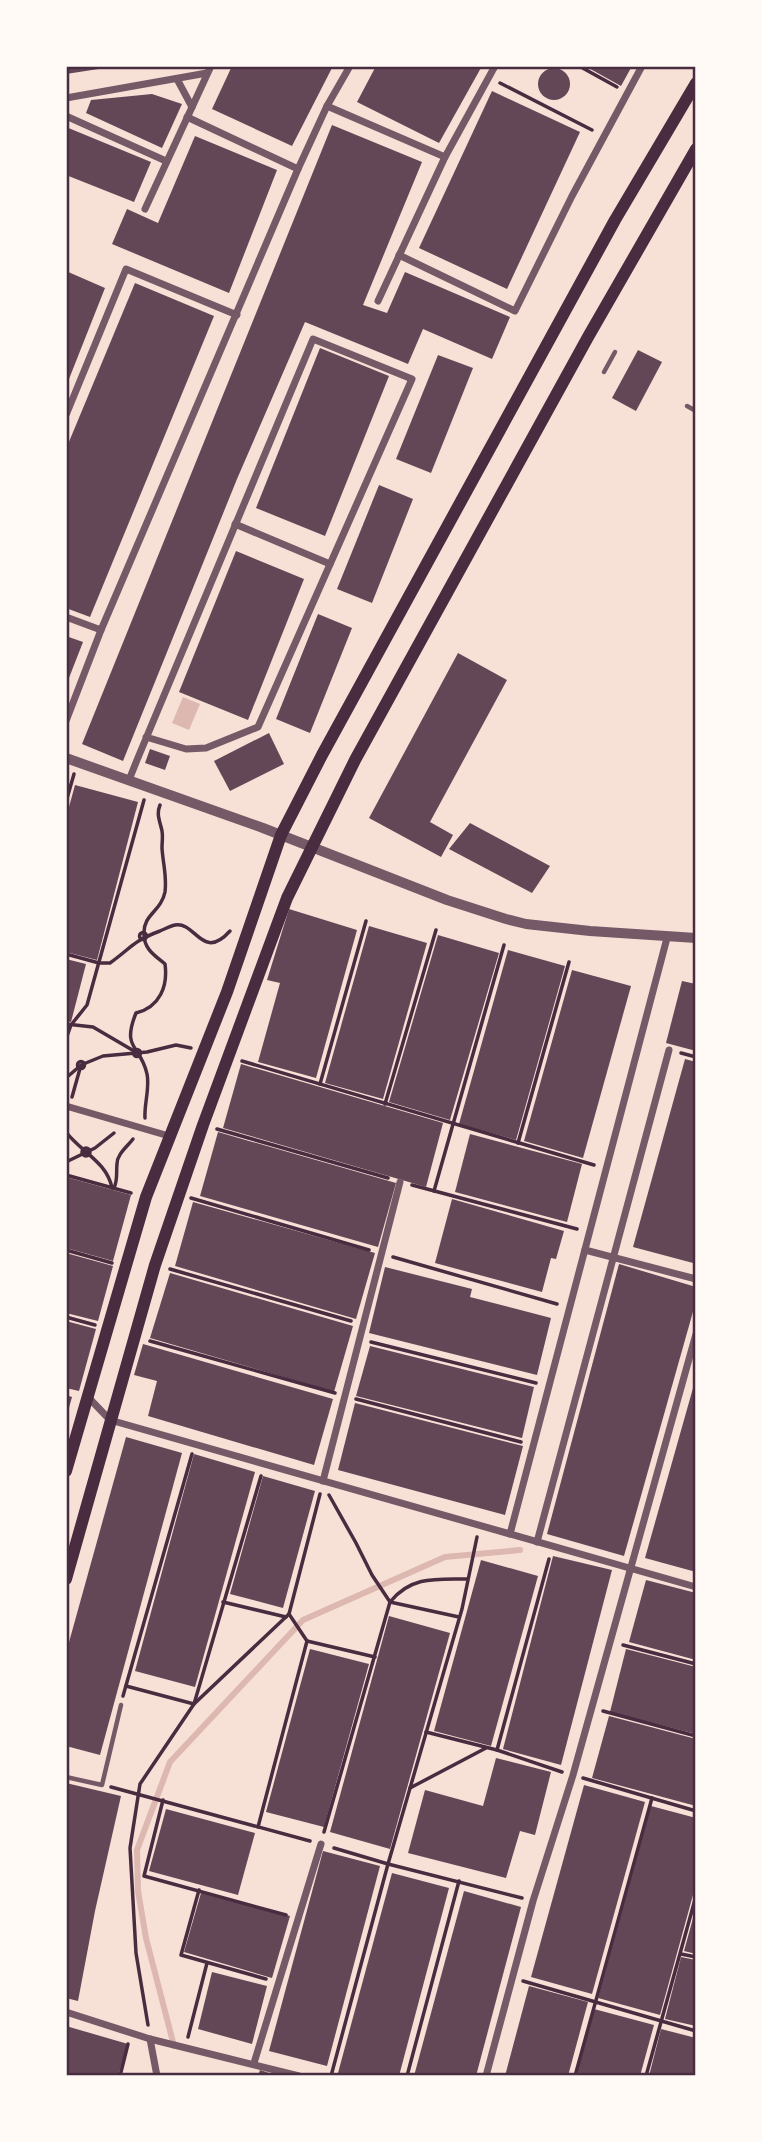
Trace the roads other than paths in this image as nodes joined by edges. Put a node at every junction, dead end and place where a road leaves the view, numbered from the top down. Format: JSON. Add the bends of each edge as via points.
{"nodes":[{"id":1,"x":350,"y":66,"type":"edge"},
{"id":2,"x":495,"y":66,"type":"edge"},
{"id":3,"x":642,"y":66,"type":"edge"},
{"id":4,"x":209,"y":70,"type":"edge"},
{"id":5,"x":177,"y":79,"type":"junction"},
{"id":6,"x":695,"y":83,"type":"edge"},
{"id":7,"x":66,"y":98,"type":"edge"},
{"id":8,"x":327,"y":106,"type":"junction"},
{"id":9,"x":192,"y":107,"type":"junction"},
{"id":10,"x":66,"y":116,"type":"edge"},
{"id":11,"x":187,"y":117,"type":"junction"},
{"id":12,"x":695,"y":149,"type":"edge"},
{"id":13,"x":445,"y":157,"type":"junction"},
{"id":14,"x":166,"y":161,"type":"junction"},
{"id":15,"x":298,"y":169,"type":"junction"},
{"id":16,"x":145,"y":209,"type":"dead end"},
{"id":17,"x":399,"y":255,"type":"junction"},
{"id":18,"x":378,"y":301,"type":"dead end"},
{"id":19,"x":237,"y":315,"type":"junction"},
{"id":20,"x":615,"y":352,"type":"dead end"},
{"id":21,"x":604,"y":372,"type":"dead end"},
{"id":22,"x":687,"y":406,"type":"dead end"},
{"id":23,"x":695,"y":411,"type":"edge"},
{"id":24,"x":66,"y":415,"type":"edge"},
{"id":25,"x":235,"y":524,"type":"junction"},
{"id":26,"x":330,"y":564,"type":"junction"},
{"id":27,"x":66,"y":617,"type":"edge"},
{"id":28,"x":101,"y":630,"type":"junction"},
{"id":29,"x":66,"y":721,"type":"edge"},
{"id":30,"x":146,"y":737,"type":"junction"},
{"id":31,"x":72,"y":760,"type":"edge"},
{"id":32,"x":129,"y":780,"type":"junction"},
{"id":33,"x":281,"y":835,"type":"junction"},
{"id":34,"x":310,"y":848,"type":"junction"},
{"id":35,"x":667,"y":938,"type":"junction"},
{"id":36,"x":695,"y":938,"type":"edge"},
{"id":37,"x":669,"y":1050,"type":"dead end"},
{"id":38,"x":67,"y":1106,"type":"edge"},
{"id":39,"x":169,"y":1136,"type":"junction"},
{"id":40,"x":400,"y":1182,"type":"dead end"},
{"id":41,"x":585,"y":1250,"type":"junction"},
{"id":42,"x":614,"y":1258,"type":"junction"},
{"id":43,"x":695,"y":1279,"type":"edge"},
{"id":44,"x":695,"y":1334,"type":"edge"},
{"id":45,"x":88,"y":1396,"type":"junction"},
{"id":46,"x":110,"y":1420,"type":"junction"},
{"id":47,"x":66,"y":1471,"type":"edge"},
{"id":48,"x":323,"y":1481,"type":"junction"},
{"id":49,"x":509,"y":1534,"type":"junction"},
{"id":50,"x":537,"y":1542,"type":"junction"},
{"id":51,"x":630,"y":1569,"type":"junction"},
{"id":52,"x":66,"y":1579,"type":"edge"},
{"id":53,"x":695,"y":1587,"type":"edge"},
{"id":54,"x":121,"y":1705,"type":"road end"},
{"id":55,"x":66,"y":1777,"type":"edge"},
{"id":56,"x":321,"y":1844,"type":"road end"},
{"id":57,"x":66,"y":2012,"type":"edge"},
{"id":58,"x":150,"y":2039,"type":"junction"},
{"id":59,"x":254,"y":2063,"type":"junction"},
{"id":60,"x":156,"y":2076,"type":"edge"},
{"id":61,"x":299,"y":2076,"type":"edge"},
{"id":62,"x":486,"y":2076,"type":"edge"}],
"edges":[{"from":1,"to":8,"type":"street"},
{"from":2,"to":13,"type":"street"},
{"from":3,"to":17,"type":"street","via":[[515,311]]},
{"from":4,"to":5,"type":"street"},
{"from":4,"to":9,"type":"street"},
{"from":5,"to":7,"type":"street"},
{"from":5,"to":9,"type":"street"},
{"from":6,"to":33,"type":"main road","via":[[615,220]]},
{"from":8,"to":13,"type":"street"},
{"from":8,"to":15,"type":"street"},
{"from":9,"to":11,"type":"street"},
{"from":10,"to":14,"type":"street"},
{"from":11,"to":14,"type":"street"},
{"from":11,"to":15,"type":"street"},
{"from":12,"to":34,"type":"main road"},
{"from":13,"to":17,"type":"street"},
{"from":14,"to":16,"type":"street"},
{"from":15,"to":19,"type":"street"},
{"from":17,"to":18,"type":"street"},
{"from":19,"to":24,"type":"street","via":[[126,269]]},
{"from":19,"to":28,"type":"street"},
{"from":20,"to":21,"type":"lane"},
{"from":22,"to":23,"type":"lane"},
{"from":25,"to":26,"type":"street"},
{"from":25,"to":26,"type":"street","via":[[313,340],[412,379]]},
{"from":25,"to":30,"type":"street"},
{"from":26,"to":30,"type":"street","via":[[258,727],[206,748],[186,749]]},
{"from":27,"to":28,"type":"street"},
{"from":28,"to":29,"type":"street"},
{"from":30,"to":32,"type":"street"},
{"from":31,"to":32,"type":"street"},
{"from":32,"to":33,"type":"street"},
{"from":33,"to":34,"type":"street"},
{"from":33,"to":39,"type":"main road"},
{"from":34,"to":35,"type":"street","via":[[506,919]]},
{"from":34,"to":46,"type":"main road","via":[[203,1125],[155,1265]]},
{"from":35,"to":36,"type":"street"},
{"from":35,"to":41,"type":"street"},
{"from":37,"to":42,"type":"street"},
{"from":38,"to":39,"type":"street"},
{"from":39,"to":45,"type":"main road","via":[[124,1266]]},
{"from":40,"to":48,"type":"street"},
{"from":41,"to":42,"type":"street"},
{"from":41,"to":49,"type":"street"},
{"from":42,"to":43,"type":"street"},
{"from":42,"to":50,"type":"street"},
{"from":44,"to":51,"type":"street"},
{"from":45,"to":46,"type":"street"},
{"from":45,"to":47,"type":"main road"},
{"from":46,"to":48,"type":"street"},
{"from":46,"to":52,"type":"main road"},
{"from":48,"to":49,"type":"street"},
{"from":49,"to":50,"type":"street"},
{"from":50,"to":51,"type":"street"},
{"from":51,"to":53,"type":"street"},
{"from":51,"to":62,"type":"street"},
{"from":54,"to":55,"type":"lane","via":[[102,1785]]},
{"from":56,"to":59,"type":"street"},
{"from":57,"to":58,"type":"street"},
{"from":58,"to":59,"type":"street"},
{"from":58,"to":60,"type":"street"},
{"from":59,"to":61,"type":"street"}]}
